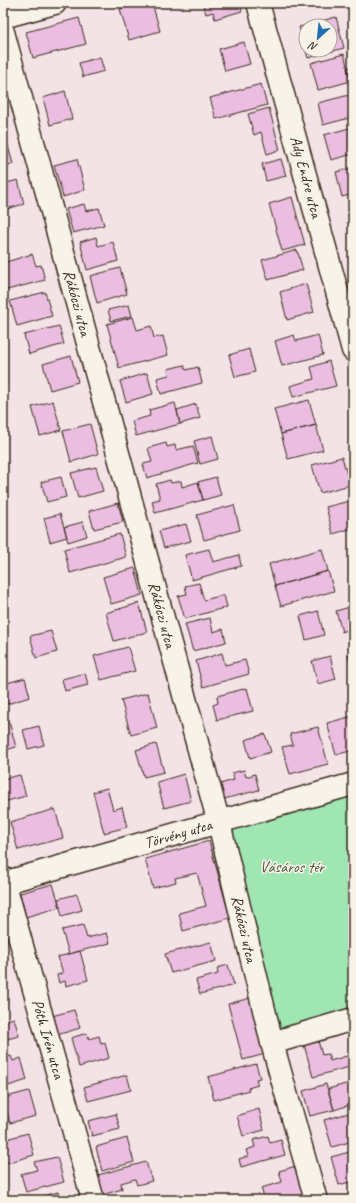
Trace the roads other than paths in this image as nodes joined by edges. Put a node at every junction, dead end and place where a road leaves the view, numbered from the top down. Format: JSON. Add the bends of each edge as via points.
{"nodes":[{"id":1,"x":55,"y":3,"type":"edge"},
{"id":2,"x":258,"y":3,"type":"edge"},
{"id":3,"x":3,"y":17,"type":"edge"},
{"id":4,"x":3,"y":32,"type":"edge"},
{"id":5,"x":353,"y":350,"type":"edge"},
{"id":6,"x":353,"y":784,"type":"edge"},
{"id":7,"x":219,"y":823,"type":"junction"},
{"id":8,"x":3,"y":881,"type":"edge"},
{"id":9,"x":353,"y":1019,"type":"edge"},
{"id":10,"x":272,"y":1043,"type":"junction"},
{"id":11,"x":93,"y":1200,"type":"edge"},
{"id":12,"x":316,"y":1200,"type":"edge"}],
"edges":[{"from":1,"to":3,"type":"street"},
{"from":2,"to":5,"type":"street","name":"Ady Endre utca"},
{"from":4,"to":7,"type":"street","name":"Rákóczi utca"},
{"from":6,"to":7,"type":"street","name":"Törvény utca"},
{"from":7,"to":8,"type":"street","name":"Törvény utca"},
{"from":7,"to":10,"type":"street","name":"Rákóczi utca"},
{"from":8,"to":11,"type":"street","name":"Póth Irén utca"},
{"from":9,"to":10,"type":"street"},
{"from":10,"to":12,"type":"street","name":"Rákóczi utca"}]}
